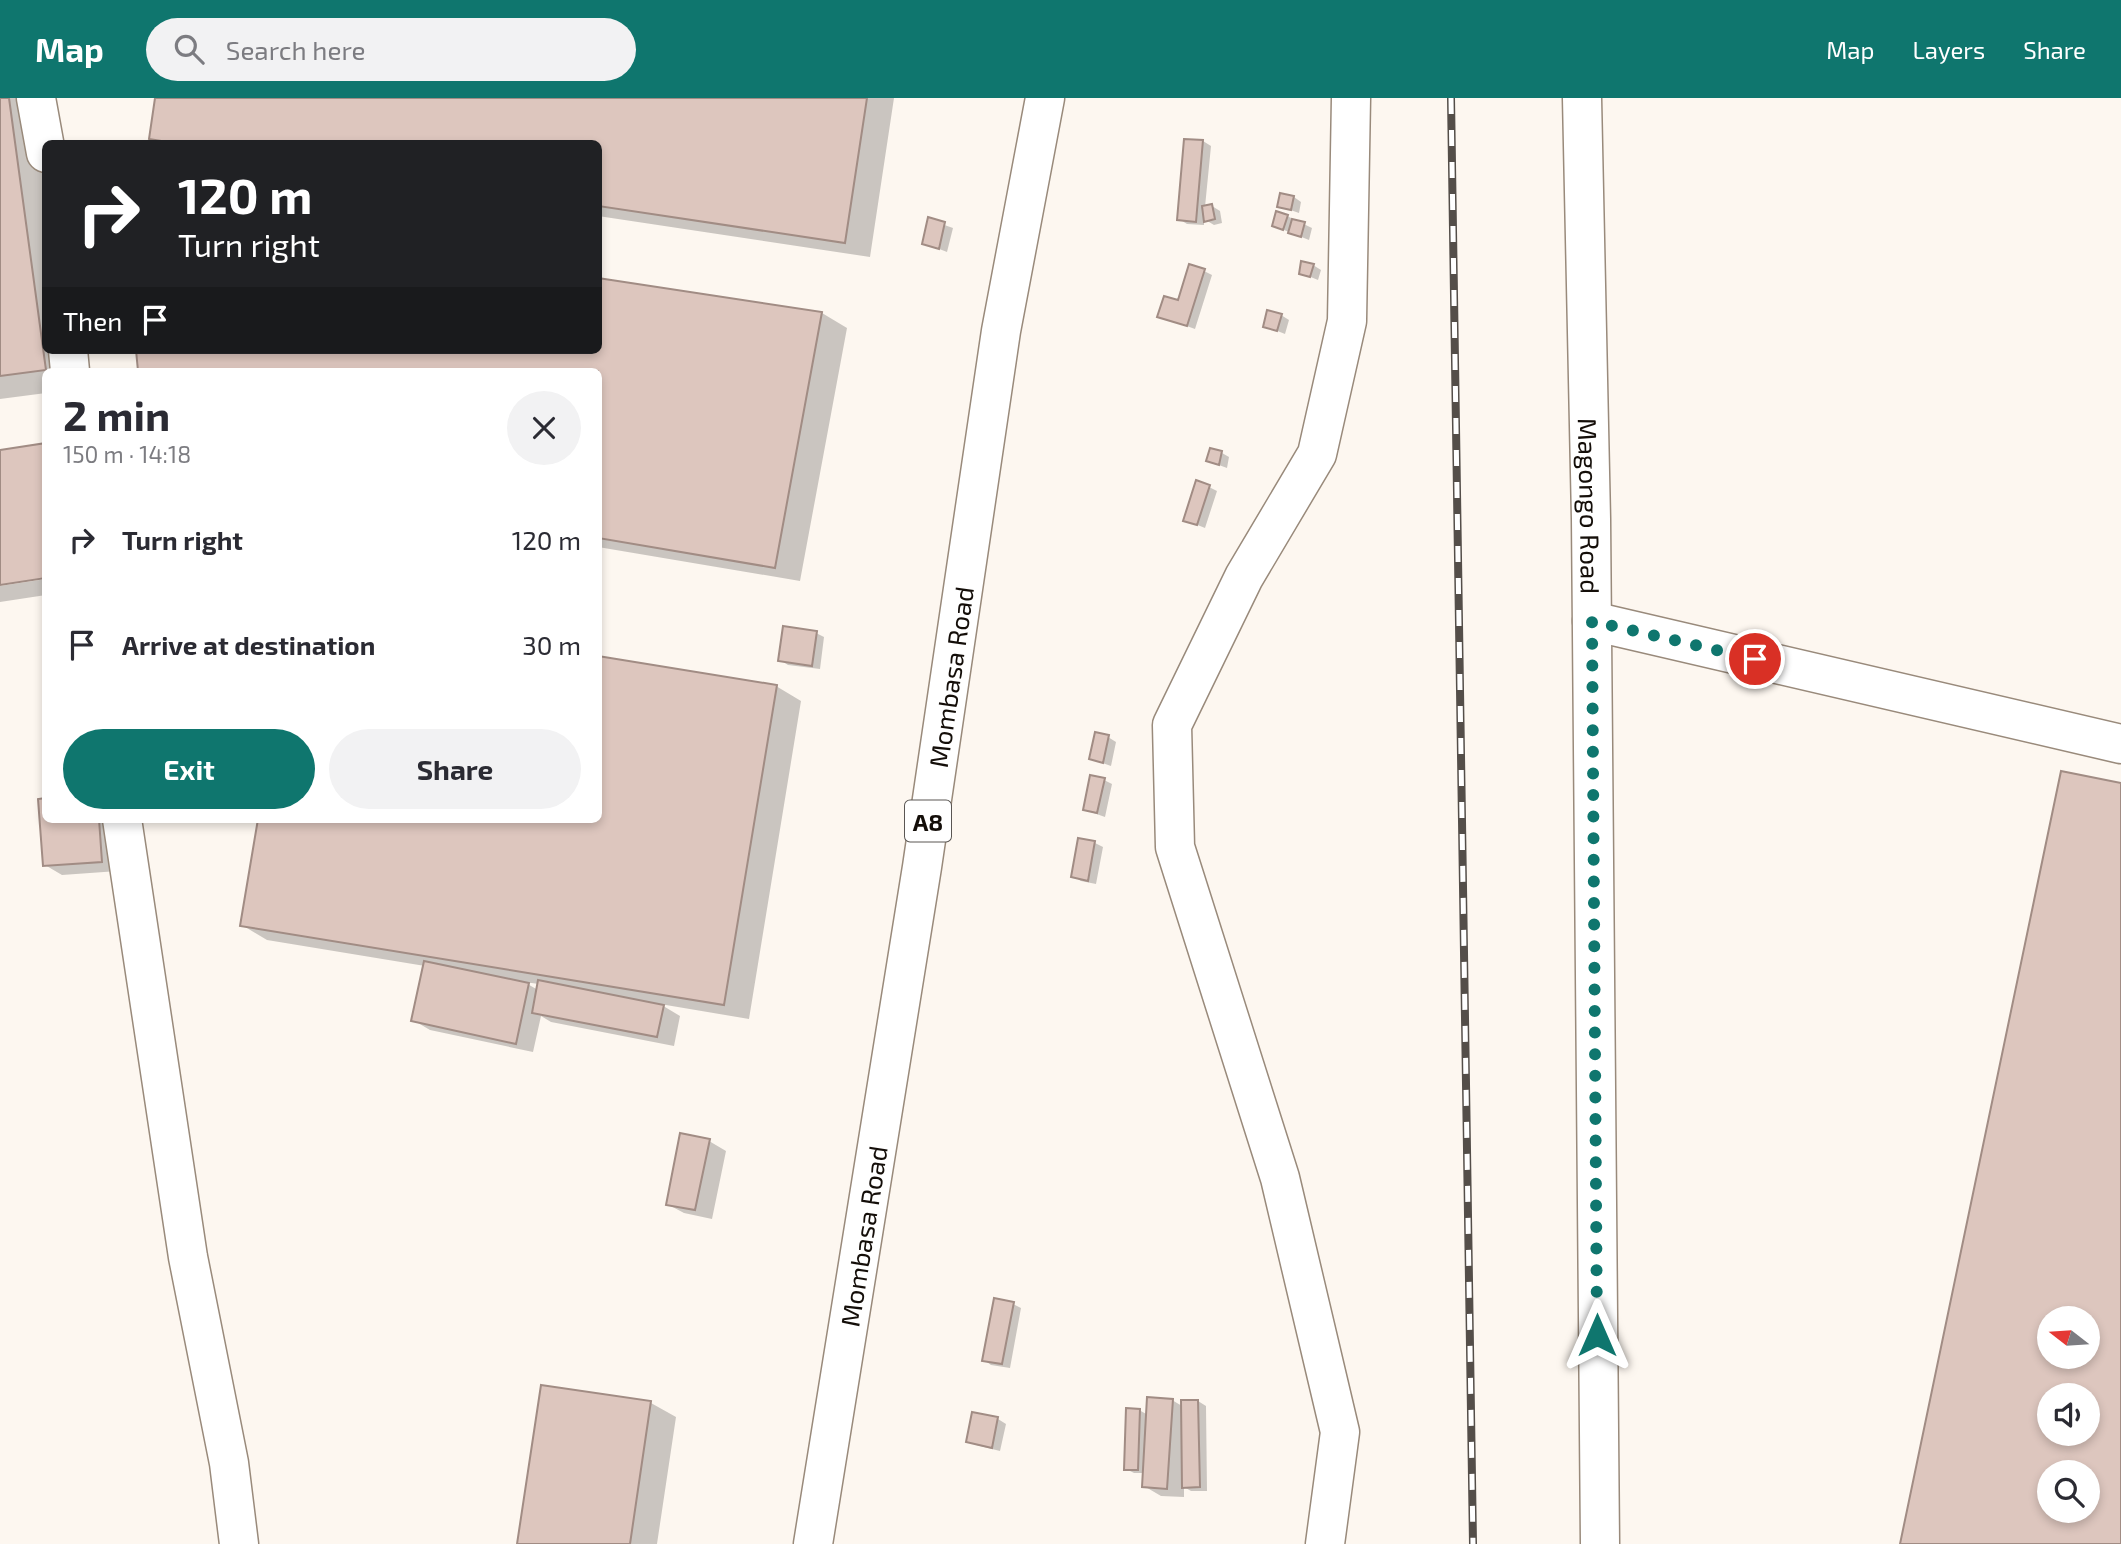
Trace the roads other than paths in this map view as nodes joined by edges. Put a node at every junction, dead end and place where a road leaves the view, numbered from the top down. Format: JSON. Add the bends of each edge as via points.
{"nodes":[{"id":1,"x":36,"y":98,"type":"edge"},
{"id":2,"x":1045,"y":98,"type":"edge"},
{"id":3,"x":1351,"y":98,"type":"edge"},
{"id":4,"x":1582,"y":98,"type":"edge"},
{"id":5,"x":44,"y":140,"type":"edge"},
{"id":6,"x":1592,"y":621,"type":"junction"},
{"id":7,"x":2121,"y":744,"type":"edge"},
{"id":8,"x":123,"y":823,"type":"edge"},
{"id":9,"x":239,"y":1544,"type":"edge"},
{"id":10,"x":813,"y":1544,"type":"edge"},
{"id":11,"x":1325,"y":1544,"type":"edge"},
{"id":12,"x":1600,"y":1544,"type":"edge"}],
"edges":[{"from":1,"to":5,"type":"main road"},
{"from":2,"to":10,"type":"main road","name":"Mombasa Road","number":"A8","via":[[1001,331],[922,867]]},
{"from":3,"to":11,"type":"main road","via":[[1347,321],[1317,454],[1244,577],[1172,724],[1175,847],[1280,1178],[1339,1432]]},
{"from":4,"to":6,"type":"main road","name":"Magongo Road"},
{"from":6,"to":7,"type":"main road"},
{"from":6,"to":12,"type":"main road","name":"Magongo Road"},
{"from":8,"to":9,"type":"main road","via":[[188,1257],[229,1463]]}]}
